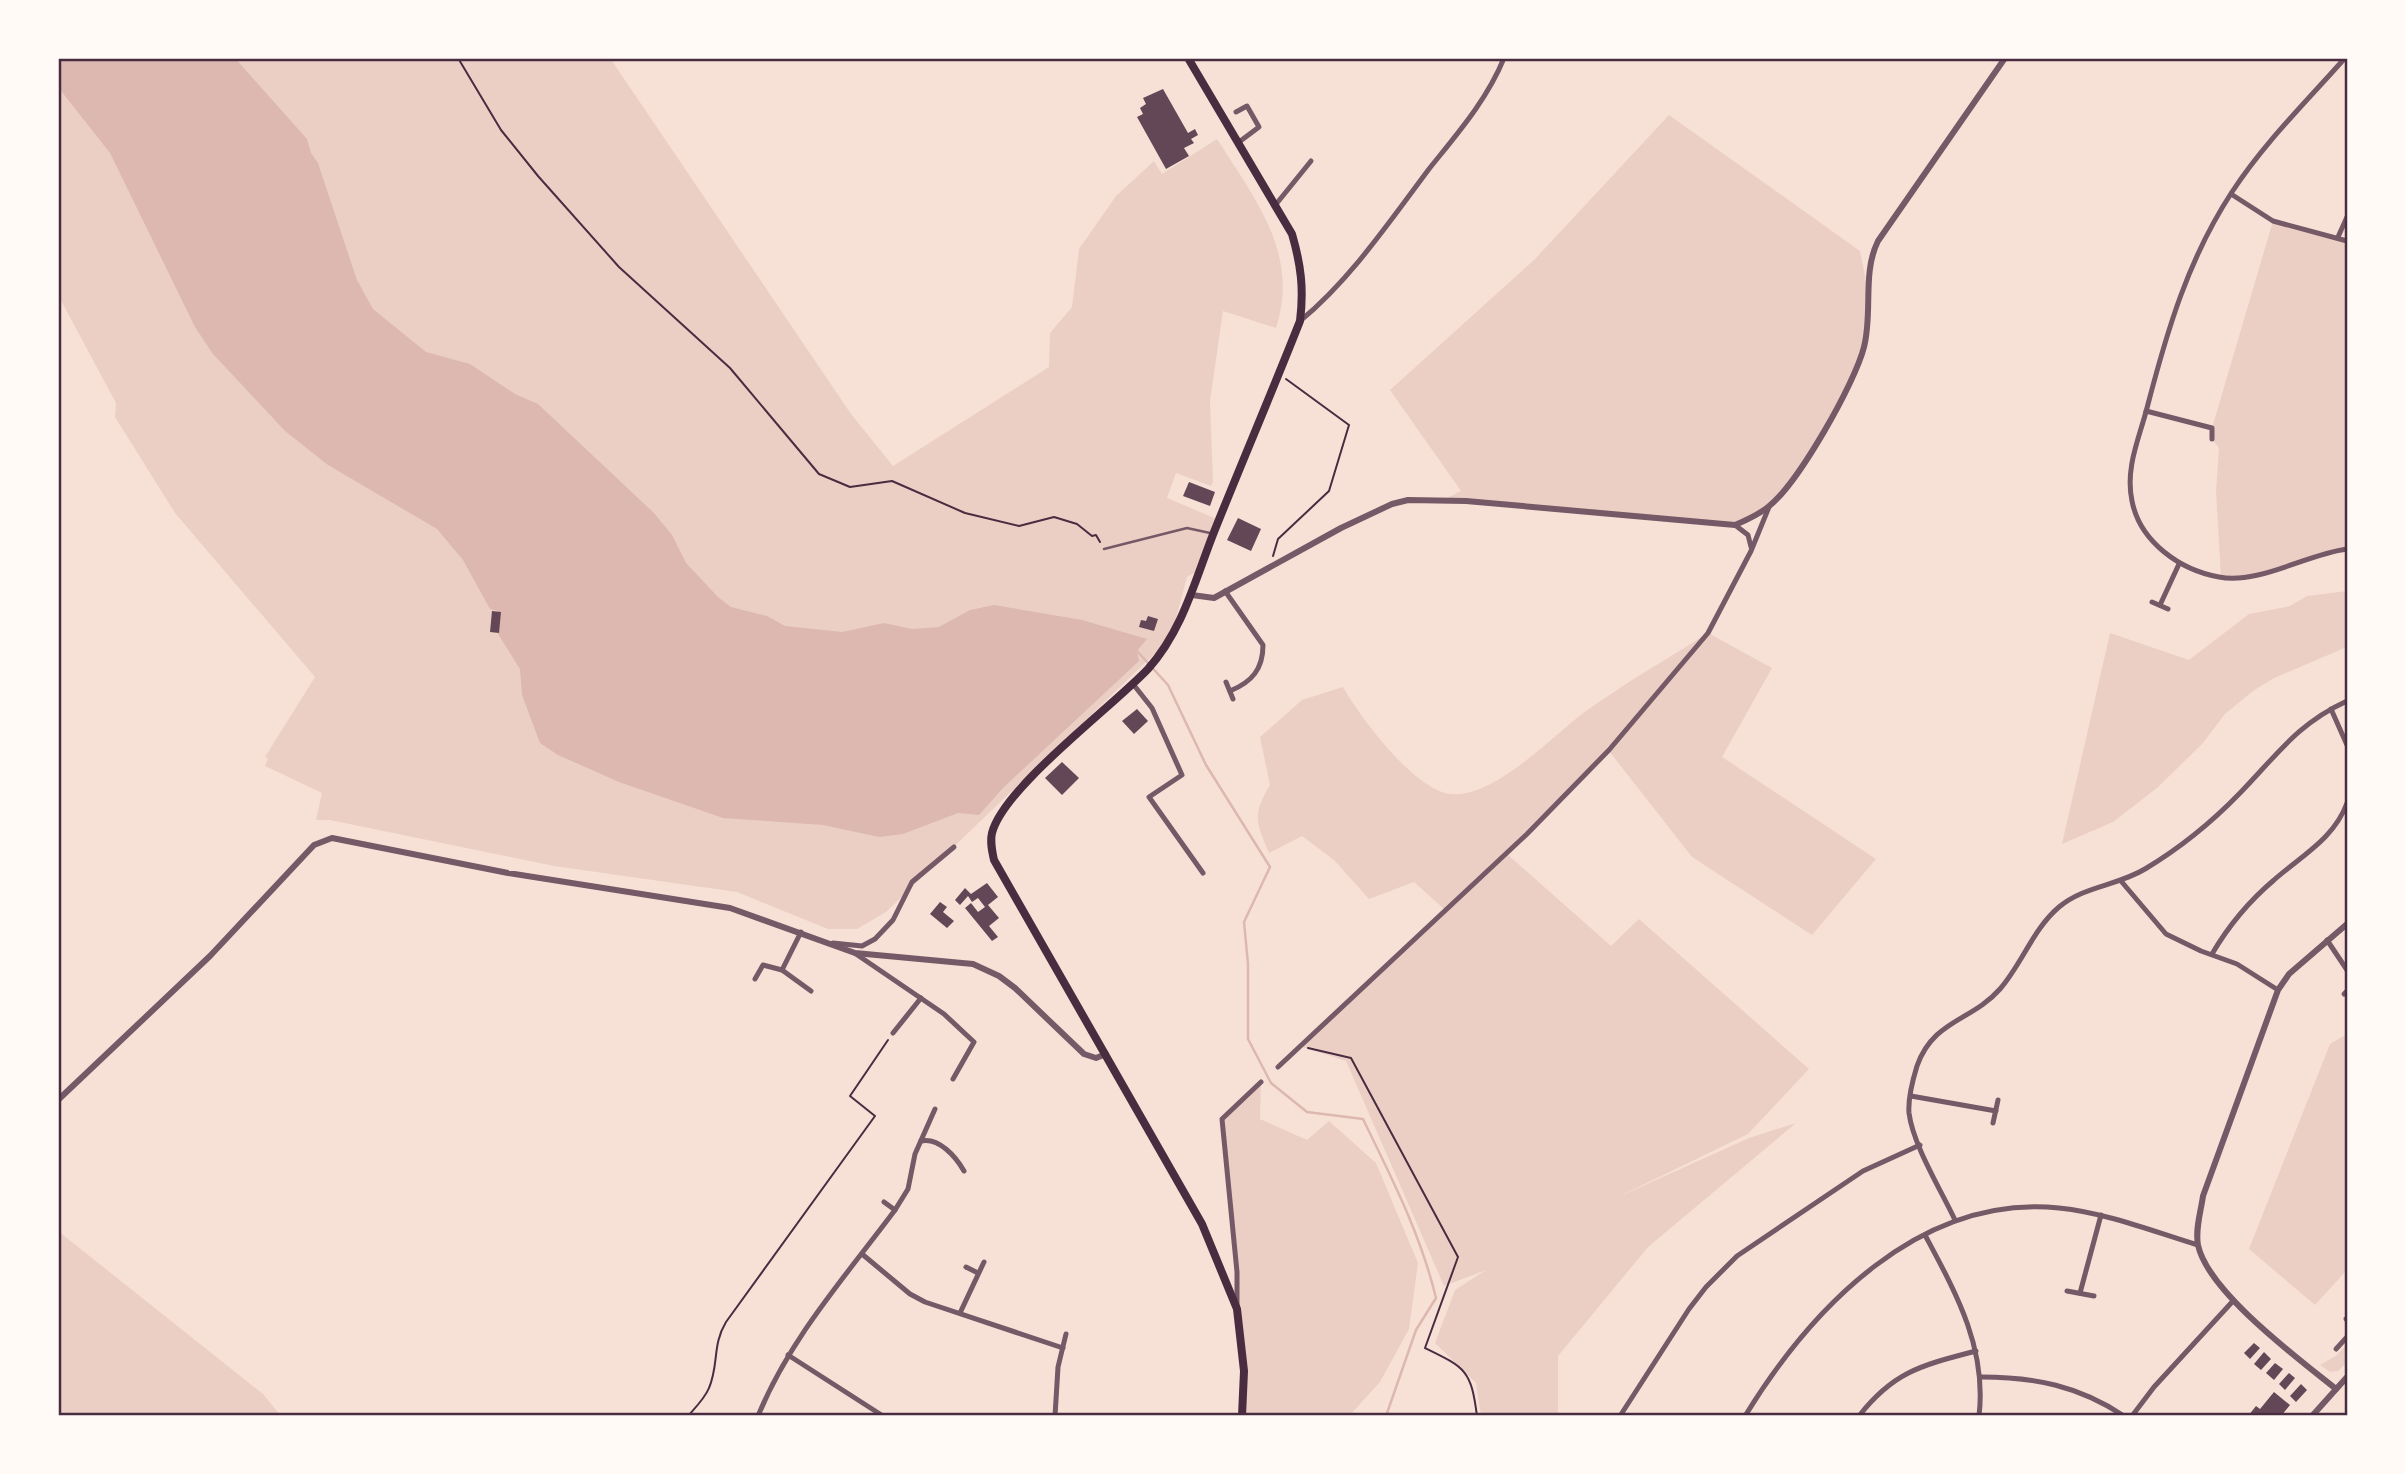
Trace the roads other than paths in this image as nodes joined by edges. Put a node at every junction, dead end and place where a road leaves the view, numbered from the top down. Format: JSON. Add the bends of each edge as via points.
{"nodes":[{"id":1,"x":1188,"y":58,"type":"edge"},
{"id":2,"x":1504,"y":58,"type":"edge"},
{"id":3,"x":2005,"y":58,"type":"edge"},
{"id":4,"x":2344,"y":58,"type":"edge"},
{"id":5,"x":1236,"y":112,"type":"dead end"},
{"id":6,"x":1239,"y":142,"type":"junction"},
{"id":7,"x":1311,"y":161,"type":"dead end"},
{"id":8,"x":2231,"y":194,"type":"junction"},
{"id":9,"x":1277,"y":203,"type":"junction"},
{"id":10,"x":2347,"y":217,"type":"edge"},
{"id":11,"x":2339,"y":237,"type":"junction"},
{"id":12,"x":2347,"y":241,"type":"edge"},
{"id":13,"x":1300,"y":321,"type":"junction"},
{"id":14,"x":2146,"y":411,"type":"junction"},
{"id":15,"x":2212,"y":439,"type":"dead end"},
{"id":16,"x":1769,"y":507,"type":"junction"},
{"id":17,"x":1735,"y":525,"type":"junction"},
{"id":18,"x":1213,"y":534,"type":"junction"},
{"id":19,"x":2347,"y":548,"type":"edge"},
{"id":20,"x":1104,"y":549,"type":"road end"},
{"id":21,"x":1751,"y":551,"type":"junction"},
{"id":22,"x":2179,"y":564,"type":"junction"},
{"id":23,"x":1225,"y":592,"type":"junction"},
{"id":24,"x":1192,"y":595,"type":"junction"},
{"id":25,"x":2152,"y":602,"type":"dead end"},
{"id":26,"x":2160,"y":605,"type":"junction"},
{"id":27,"x":2168,"y":609,"type":"dead end"},
{"id":28,"x":1226,"y":682,"type":"dead end"},
{"id":29,"x":1133,"y":684,"type":"junction"},
{"id":30,"x":1230,"y":691,"type":"junction"},
{"id":31,"x":1233,"y":699,"type":"dead end"},
{"id":32,"x":2347,"y":701,"type":"edge"},
{"id":33,"x":2331,"y":709,"type":"junction"},
{"id":34,"x":2347,"y":745,"type":"edge"},
{"id":35,"x":2347,"y":803,"type":"edge"},
{"id":36,"x":954,"y":847,"type":"dead end"},
{"id":37,"x":1203,"y":873,"type":"dead end"},
{"id":38,"x":2121,"y":881,"type":"junction"},
{"id":39,"x":2347,"y":925,"type":"edge"},
{"id":40,"x":801,"y":932,"type":"junction"},
{"id":41,"x":2327,"y":940,"type":"junction"},
{"id":42,"x":833,"y":943,"type":"junction"},
{"id":43,"x":855,"y":953,"type":"junction"},
{"id":44,"x":2212,"y":954,"type":"junction"},
{"id":45,"x":782,"y":970,"type":"junction"},
{"id":46,"x":2347,"y":970,"type":"edge"},
{"id":47,"x":755,"y":979,"type":"dead end"},
{"id":48,"x":2278,"y":990,"type":"junction"},
{"id":49,"x":811,"y":991,"type":"dead end"},
{"id":50,"x":921,"y":998,"type":"junction"},
{"id":51,"x":893,"y":1033,"type":"road end"},
{"id":52,"x":1106,"y":1054,"type":"junction"},
{"id":53,"x":1278,"y":1067,"type":"dead end"},
{"id":54,"x":953,"y":1079,"type":"dead end"},
{"id":55,"x":1261,"y":1082,"type":"dead end"},
{"id":56,"x":1911,"y":1096,"type":"junction"},
{"id":57,"x":58,"y":1100,"type":"edge"},
{"id":58,"x":1998,"y":1100,"type":"dead end"},
{"id":59,"x":935,"y":1109,"type":"dead end"},
{"id":60,"x":1996,"y":1111,"type":"junction"},
{"id":61,"x":1993,"y":1122,"type":"dead end"},
{"id":62,"x":920,"y":1142,"type":"junction"},
{"id":63,"x":1920,"y":1145,"type":"junction"},
{"id":64,"x":964,"y":1171,"type":"dead end"},
{"id":65,"x":884,"y":1202,"type":"dead end"},
{"id":66,"x":895,"y":1210,"type":"junction"},
{"id":67,"x":2101,"y":1215,"type":"junction"},
{"id":68,"x":1955,"y":1220,"type":"junction"},
{"id":69,"x":1925,"y":1235,"type":"junction"},
{"id":70,"x":2198,"y":1245,"type":"junction"},
{"id":71,"x":862,"y":1254,"type":"junction"},
{"id":72,"x":984,"y":1262,"type":"dead end"},
{"id":73,"x":966,"y":1267,"type":"dead end"},
{"id":74,"x":978,"y":1273,"type":"junction"},
{"id":75,"x":2067,"y":1290,"type":"dead end"},
{"id":76,"x":2080,"y":1293,"type":"junction"},
{"id":77,"x":2094,"y":1296,"type":"dead end"},
{"id":78,"x":2233,"y":1301,"type":"junction"},
{"id":79,"x":1237,"y":1308,"type":"junction"},
{"id":80,"x":960,"y":1313,"type":"junction"},
{"id":81,"x":1066,"y":1334,"type":"dead end"},
{"id":82,"x":2347,"y":1337,"type":"edge"},
{"id":83,"x":1063,"y":1348,"type":"junction"},
{"id":84,"x":2336,"y":1349,"type":"dead end"},
{"id":85,"x":1976,"y":1351,"type":"junction"},
{"id":86,"x":788,"y":1355,"type":"junction"},
{"id":87,"x":1981,"y":1377,"type":"junction"},
{"id":88,"x":2347,"y":1377,"type":"edge"},
{"id":89,"x":2336,"y":1389,"type":"junction"},
{"id":90,"x":758,"y":1416,"type":"edge"},
{"id":91,"x":883,"y":1416,"type":"edge"},
{"id":92,"x":1055,"y":1416,"type":"edge"},
{"id":93,"x":1242,"y":1416,"type":"edge"},
{"id":94,"x":1620,"y":1416,"type":"edge"},
{"id":95,"x":1745,"y":1416,"type":"edge"},
{"id":96,"x":1859,"y":1416,"type":"edge"},
{"id":97,"x":1979,"y":1416,"type":"edge"},
{"id":98,"x":2124,"y":1416,"type":"edge"},
{"id":99,"x":2132,"y":1416,"type":"edge"},
{"id":100,"x":2312,"y":1416,"type":"edge"}],
"edges":[{"from":1,"to":6,"type":"main road"},
{"from":2,"to":13,"type":"street","via":[[1489,92],[1411,194],[1317,307]]},
{"from":3,"to":16,"type":"street","via":[[1878,241],[1871,256],[1864,348],[1834,413],[1801,468]]},
{"from":4,"to":8,"type":"street","via":[[2271,139]]},
{"from":5,"to":6,"type":"street","via":[[1247,106],[1259,127]]},
{"from":6,"to":9,"type":"main road"},
{"from":7,"to":9,"type":"street"},
{"from":8,"to":11,"type":"street","via":[[2273,221]]},
{"from":8,"to":14,"type":"street","via":[[2177,299]]},
{"from":9,"to":13,"type":"main road","via":[[1301,263]]},
{"from":10,"to":11,"type":"street"},
{"from":11,"to":12,"type":"street"},
{"from":13,"to":18,"type":"main road"},
{"from":14,"to":15,"type":"street","via":[[2211,428]]},
{"from":14,"to":22,"type":"street","via":[[2133,454],[2132,503],[2151,538]]},
{"from":16,"to":17,"type":"street"},
{"from":16,"to":21,"type":"street"},
{"from":17,"to":21,"type":"street","via":[[1748,535]]},
{"from":17,"to":23,"type":"street","via":[[1424,499],[1372,512]]},
{"from":18,"to":20,"type":"lane","via":[[1187,528]]},
{"from":18,"to":24,"type":"main road"},
{"from":19,"to":22,"type":"street","via":[[2243,578],[2221,578]]},
{"from":21,"to":53,"type":"street","via":[[1708,632],[1609,750],[1530,831]]},
{"from":22,"to":26,"type":"street"},
{"from":23,"to":24,"type":"street","via":[[1214,598]]},
{"from":23,"to":30,"type":"street","via":[[1263,645],[1260,669],[1251,680]]},
{"from":24,"to":29,"type":"main road","via":[[1171,638]]},
{"from":25,"to":26,"type":"street"},
{"from":26,"to":27,"type":"street"},
{"from":28,"to":30,"type":"street"},
{"from":29,"to":37,"type":"street","via":[[1152,708],[1182,775],[1149,796]]},
{"from":29,"to":52,"type":"main road","via":[[1009,801],[992,839],[994,860]]},
{"from":30,"to":31,"type":"street"},
{"from":32,"to":33,"type":"street"},
{"from":33,"to":34,"type":"street"},
{"from":33,"to":38,"type":"street","via":[[2306,723],[2190,838]]},
{"from":35,"to":44,"type":"street","via":[[2326,837],[2234,919]]},
{"from":36,"to":42,"type":"street","via":[[912,882],[893,920],[875,939],[862,946]]},
{"from":38,"to":44,"type":"street","via":[[2166,934]]},
{"from":38,"to":56,"type":"street","via":[[2071,898],[2056,910],[2000,989],[1937,1032],[1917,1067]]},
{"from":39,"to":41,"type":"street"},
{"from":40,"to":42,"type":"street"},
{"from":40,"to":45,"type":"street"},
{"from":40,"to":57,"type":"street","via":[[730,908],[508,873],[339,839],[323,840],[210,956]]},
{"from":41,"to":46,"type":"street"},
{"from":41,"to":48,"type":"street"},
{"from":42,"to":43,"type":"street"},
{"from":43,"to":50,"type":"street"},
{"from":43,"to":52,"type":"street","via":[[973,964],[1015,988],[1084,1054],[1096,1058]]},
{"from":44,"to":48,"type":"street"},
{"from":45,"to":47,"type":"street","via":[[763,965]]},
{"from":45,"to":49,"type":"street"},
{"from":48,"to":70,"type":"street","via":[[2203,1196]]},
{"from":50,"to":51,"type":"street"},
{"from":50,"to":54,"type":"street","via":[[974,1042]]},
{"from":52,"to":79,"type":"main road","via":[[1202,1224]]},
{"from":55,"to":79,"type":"street","via":[[1222,1119]]},
{"from":56,"to":60,"type":"street"},
{"from":56,"to":63,"type":"street","via":[[1909,1113]]},
{"from":58,"to":60,"type":"street"},
{"from":59,"to":62,"type":"street"},
{"from":60,"to":61,"type":"street"},
{"from":62,"to":64,"type":"street","via":[[928,1140],[949,1150]]},
{"from":62,"to":66,"type":"street","via":[[908,1189]]},
{"from":63,"to":68,"type":"street"},
{"from":63,"to":94,"type":"street","via":[[1863,1171],[1721,1270],[1673,1332]]},
{"from":65,"to":66,"type":"street"},
{"from":66,"to":71,"type":"street"},
{"from":67,"to":68,"type":"street","via":[[2032,1207]]},
{"from":67,"to":70,"type":"street"},
{"from":67,"to":76,"type":"street"},
{"from":68,"to":69,"type":"street"},
{"from":69,"to":85,"type":"street","via":[[1964,1310]]},
{"from":69,"to":95,"type":"street","via":[[1875,1267],[1812,1323]]},
{"from":70,"to":78,"type":"street"},
{"from":71,"to":80,"type":"street","via":[[910,1294]]},
{"from":71,"to":86,"type":"street"},
{"from":72,"to":74,"type":"street"},
{"from":73,"to":74,"type":"street"},
{"from":74,"to":80,"type":"street"},
{"from":75,"to":76,"type":"street"},
{"from":76,"to":77,"type":"street"},
{"from":78,"to":89,"type":"street"},
{"from":78,"to":99,"type":"street"},
{"from":79,"to":93,"type":"main road","via":[[1244,1371]]},
{"from":80,"to":83,"type":"street"},
{"from":81,"to":83,"type":"street"},
{"from":82,"to":84,"type":"street"},
{"from":83,"to":92,"type":"street"},
{"from":85,"to":87,"type":"street"},
{"from":85,"to":96,"type":"street","via":[[1925,1363],[1905,1374]]},
{"from":86,"to":90,"type":"street"},
{"from":86,"to":91,"type":"street"},
{"from":87,"to":97,"type":"street"},
{"from":87,"to":98,"type":"street","via":[[2039,1380],[2067,1387]]},
{"from":88,"to":89,"type":"street"},
{"from":89,"to":100,"type":"street"}]}
